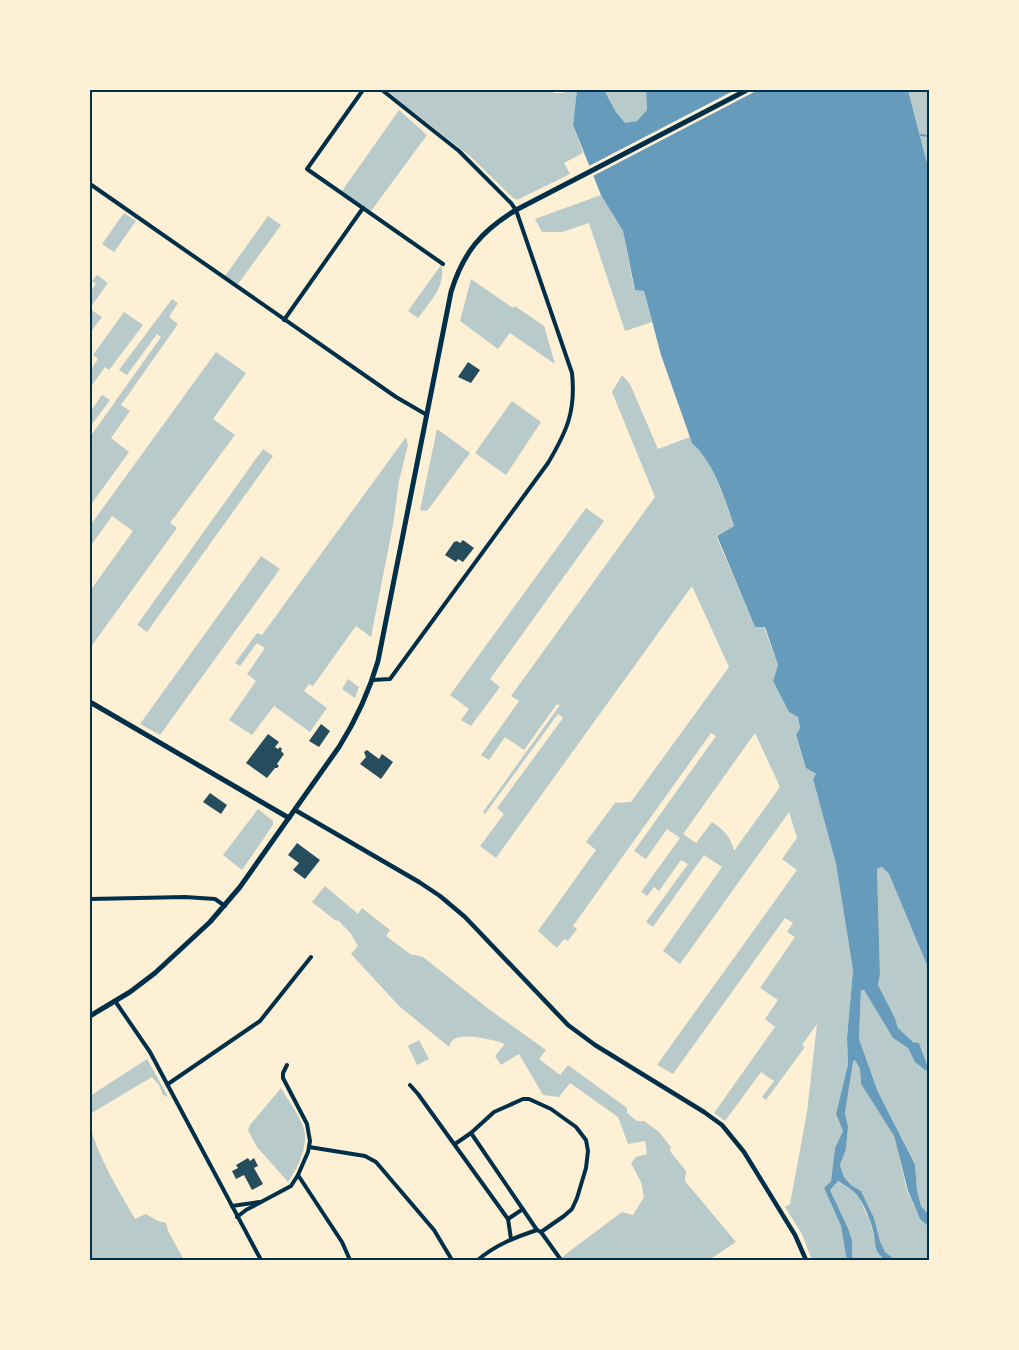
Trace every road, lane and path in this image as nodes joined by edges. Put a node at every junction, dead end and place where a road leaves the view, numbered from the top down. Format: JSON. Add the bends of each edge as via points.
{"nodes":[{"id":1,"x":364,"y":90,"type":"edge"},
{"id":2,"x":382,"y":90,"type":"edge"},
{"id":3,"x":747,"y":90,"type":"edge"},
{"id":4,"x":90,"y":184,"type":"edge"},
{"id":5,"x":363,"y":208,"type":"junction"},
{"id":6,"x":516,"y":210,"type":"junction"},
{"id":7,"x":443,"y":264,"type":"dead end"},
{"id":8,"x":284,"y":320,"type":"junction"},
{"id":9,"x":426,"y":415,"type":"junction"},
{"id":10,"x":372,"y":680,"type":"junction"},
{"id":11,"x":90,"y":702,"type":"edge"},
{"id":12,"x":295,"y":810,"type":"junction"},
{"id":13,"x":289,"y":818,"type":"junction"},
{"id":14,"x":90,"y":899,"type":"edge"},
{"id":15,"x":225,"y":906,"type":"junction"},
{"id":16,"x":311,"y":957,"type":"dead end"},
{"id":17,"x":116,"y":1001,"type":"junction"},
{"id":18,"x":90,"y":1016,"type":"edge"},
{"id":19,"x":287,"y":1065,"type":"dead end"},
{"id":20,"x":168,"y":1084,"type":"junction"},
{"id":21,"x":410,"y":1085,"type":"dead end"},
{"id":22,"x":471,"y":1133,"type":"junction"},
{"id":23,"x":455,"y":1144,"type":"junction"},
{"id":24,"x":309,"y":1147,"type":"junction"},
{"id":25,"x":298,"y":1175,"type":"junction"},
{"id":26,"x":261,"y":1202,"type":"junction"},
{"id":27,"x":232,"y":1206,"type":"junction"},
{"id":28,"x":523,"y":1209,"type":"junction"},
{"id":29,"x":238,"y":1217,"type":"junction"},
{"id":30,"x":508,"y":1219,"type":"junction"},
{"id":31,"x":539,"y":1231,"type":"junction"},
{"id":32,"x":511,"y":1239,"type":"junction"},
{"id":33,"x":261,"y":1260,"type":"edge"},
{"id":34,"x":350,"y":1260,"type":"edge"},
{"id":35,"x":452,"y":1260,"type":"edge"},
{"id":36,"x":478,"y":1260,"type":"edge"},
{"id":37,"x":561,"y":1260,"type":"edge"},
{"id":38,"x":806,"y":1260,"type":"edge"}],
"edges":[{"from":1,"to":5,"type":"street","via":[[306,169]]},
{"from":2,"to":6,"type":"street","via":[[459,151]]},
{"from":3,"to":6,"type":"main road"},
{"from":4,"to":8,"type":"street"},
{"from":5,"to":7,"type":"street"},
{"from":5,"to":8,"type":"street"},
{"from":6,"to":9,"type":"main road","via":[[485,233],[460,266],[451,292]]},
{"from":6,"to":10,"type":"street","via":[[572,373],[574,393],[570,419],[548,463],[390,679]]},
{"from":8,"to":9,"type":"street"},
{"from":9,"to":10,"type":"main road","via":[[384,634]]},
{"from":10,"to":12,"type":"main road","via":[[353,724]]},
{"from":11,"to":13,"type":"main road"},
{"from":12,"to":13,"type":"main road"},
{"from":12,"to":38,"type":"street","via":[[440,896],[466,917],[568,1025],[722,1125],[748,1158],[795,1235]]},
{"from":13,"to":15,"type":"main road"},
{"from":14,"to":15,"type":"street","via":[[185,897],[215,899]]},
{"from":15,"to":17,"type":"main road","via":[[168,962]]},
{"from":16,"to":20,"type":"street","via":[[260,1021]]},
{"from":17,"to":18,"type":"main road"},
{"from":17,"to":20,"type":"street"},
{"from":19,"to":24,"type":"street","via":[[283,1078],[308,1124]]},
{"from":20,"to":27,"type":"street"},
{"from":21,"to":23,"type":"street"},
{"from":22,"to":23,"type":"street"},
{"from":22,"to":28,"type":"street"},
{"from":22,"to":31,"type":"street","via":[[494,1112],[529,1099],[551,1109],[586,1140],[586,1168],[572,1209]]},
{"from":23,"to":30,"type":"street"},
{"from":24,"to":25,"type":"street"},
{"from":24,"to":35,"type":"street","via":[[365,1156],[376,1162],[434,1230]]},
{"from":25,"to":26,"type":"street","via":[[291,1186]]},
{"from":25,"to":34,"type":"street","via":[[342,1242]]},
{"from":26,"to":27,"type":"street"},
{"from":26,"to":29,"type":"street"},
{"from":27,"to":29,"type":"street"},
{"from":28,"to":30,"type":"street"},
{"from":28,"to":31,"type":"street"},
{"from":29,"to":33,"type":"street"},
{"from":30,"to":32,"type":"street"},
{"from":31,"to":32,"type":"street"},
{"from":31,"to":37,"type":"street"},
{"from":32,"to":36,"type":"street"}]}
